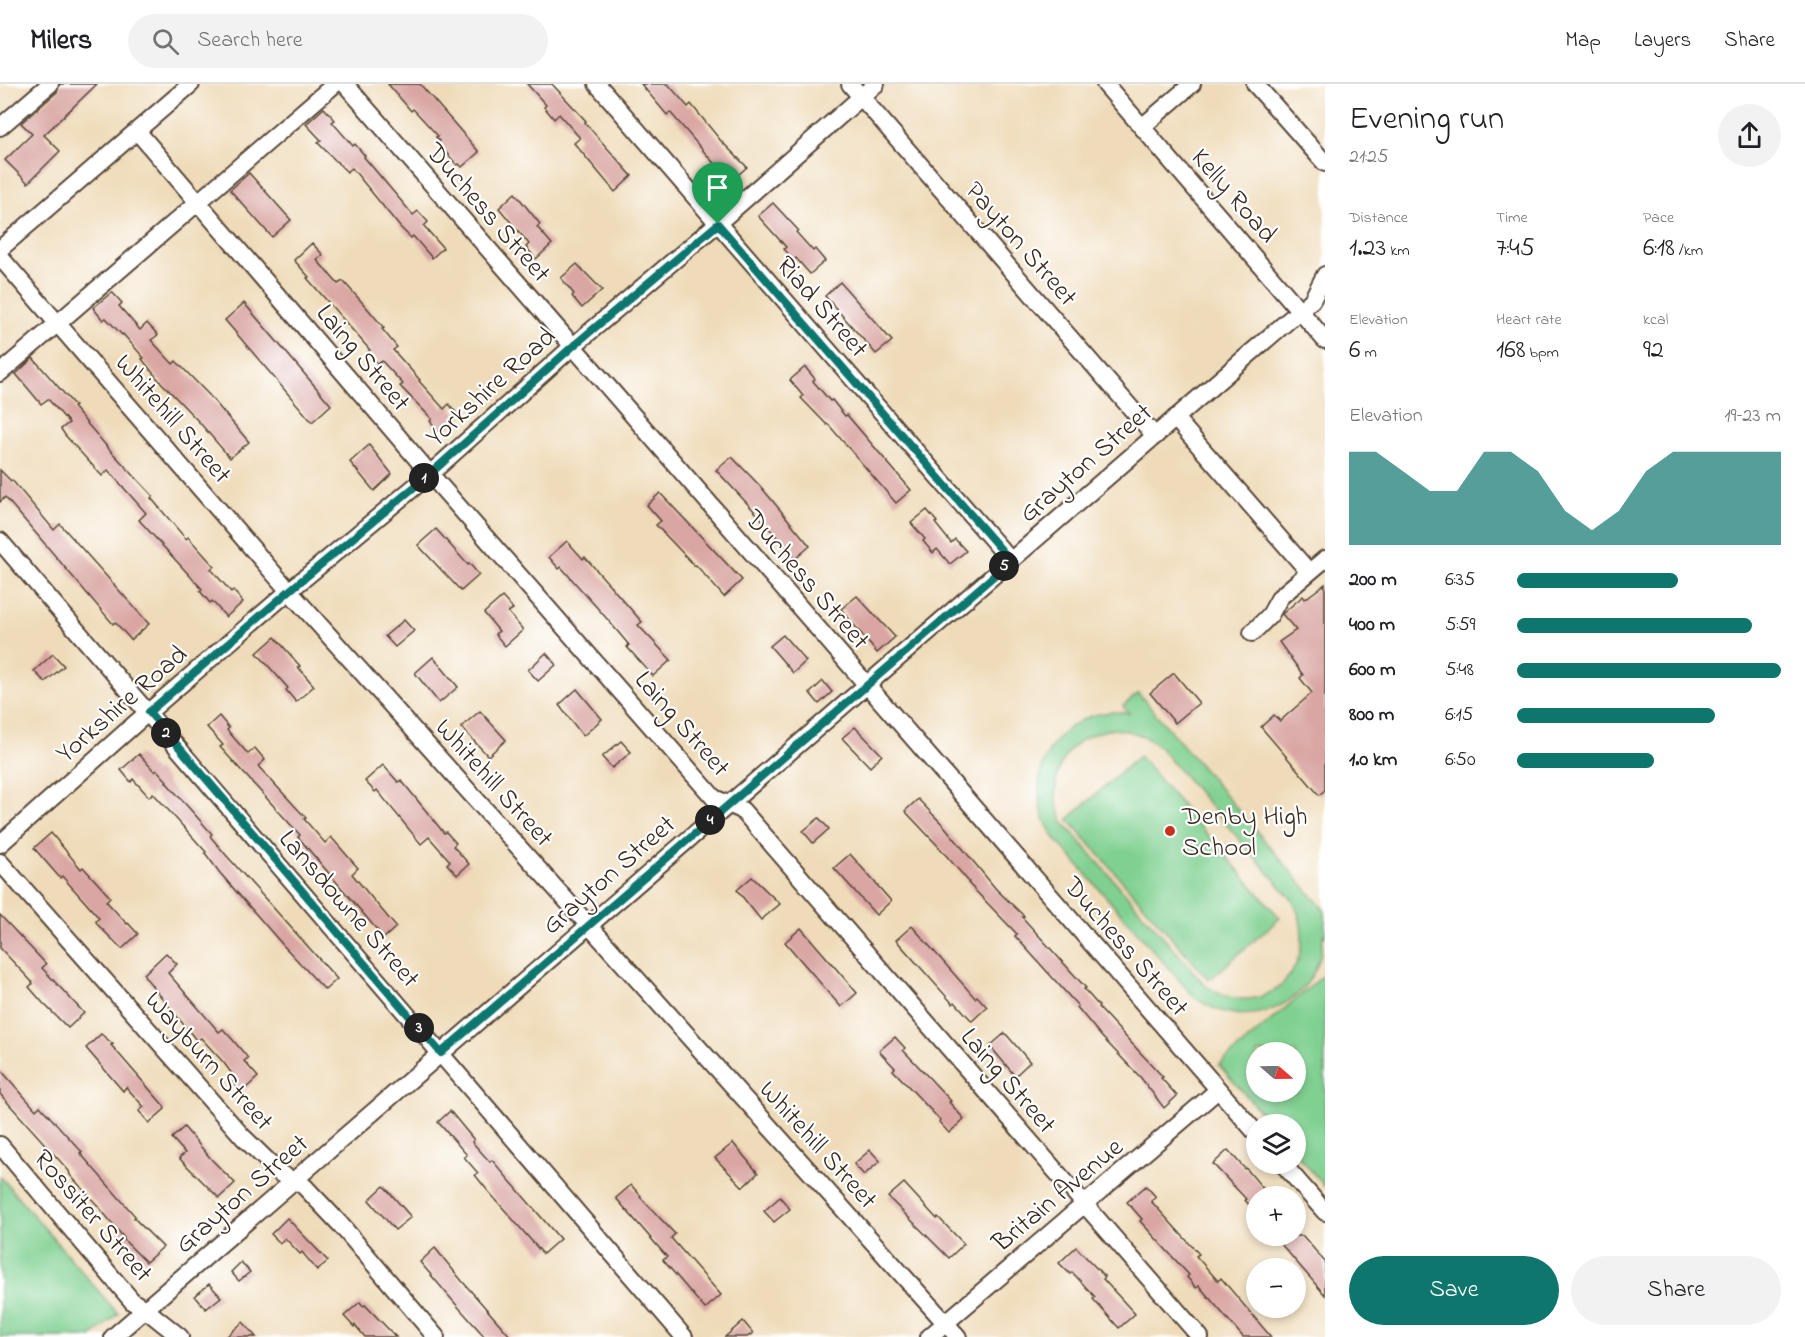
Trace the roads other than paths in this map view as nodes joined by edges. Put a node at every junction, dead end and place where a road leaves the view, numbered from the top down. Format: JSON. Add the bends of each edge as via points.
{"nodes":[{"id":1,"x":50,"y":84,"type":"edge"},
{"id":2,"x":191,"y":84,"type":"edge"},
{"id":3,"x":335,"y":84,"type":"edge"},
{"id":4,"x":345,"y":84,"type":"edge"},
{"id":5,"x":597,"y":84,"type":"edge"},
{"id":6,"x":850,"y":84,"type":"edge"},
{"id":7,"x":876,"y":84,"type":"edge"},
{"id":8,"x":1105,"y":84,"type":"edge"},
{"id":9,"x":1192,"y":84,"type":"edge"},
{"id":10,"x":1255,"y":84,"type":"edge"},
{"id":11,"x":861,"y":97,"type":"junction"},
{"id":12,"x":0,"y":127,"type":"edge"},
{"id":13,"x":1143,"y":127,"type":"junction"},
{"id":14,"x":137,"y":131,"type":"junction"},
{"id":15,"x":1325,"y":164,"type":"edge"},
{"id":16,"x":198,"y":202,"type":"junction"},
{"id":17,"x":718,"y":224,"type":"junction"},
{"id":18,"x":0,"y":249,"type":"edge"},
{"id":19,"x":0,"y":257,"type":"edge"},
{"id":20,"x":1325,"y":275,"type":"edge"},
{"id":21,"x":1300,"y":309,"type":"junction"},
{"id":22,"x":58,"y":324,"type":"junction"},
{"id":23,"x":1325,"y":340,"type":"edge"},
{"id":24,"x":572,"y":347,"type":"junction"},
{"id":25,"x":0,"y":374,"type":"edge"},
{"id":26,"x":1175,"y":418,"type":"junction"},
{"id":27,"x":1155,"y":436,"type":"junction"},
{"id":28,"x":430,"y":474,"type":"junction"},
{"id":29,"x":0,"y":541,"type":"edge"},
{"id":30,"x":1325,"y":559,"type":"edge"},
{"id":31,"x":1011,"y":561,"type":"junction"},
{"id":32,"x":1309,"y":572,"type":"junction"},
{"id":33,"x":289,"y":591,"type":"junction"},
{"id":34,"x":1252,"y":633,"type":"dead end"},
{"id":35,"x":867,"y":685,"type":"junction"},
{"id":36,"x":149,"y":712,"type":"junction"},
{"id":37,"x":729,"y":804,"type":"junction"},
{"id":38,"x":0,"y":844,"type":"edge"},
{"id":39,"x":0,"y":862,"type":"edge"},
{"id":40,"x":589,"y":925,"type":"junction"},
{"id":41,"x":441,"y":1053,"type":"junction"},
{"id":42,"x":1218,"y":1090,"type":"junction"},
{"id":43,"x":1246,"y":1122,"type":"edge"},
{"id":44,"x":0,"y":1145,"type":"edge"},
{"id":45,"x":1292,"y":1174,"type":"edge"},
{"id":46,"x":294,"y":1180,"type":"junction"},
{"id":47,"x":1084,"y":1204,"type":"junction"},
{"id":48,"x":1325,"y":1212,"type":"edge"},
{"id":49,"x":145,"y":1309,"type":"junction"},
{"id":50,"x":945,"y":1323,"type":"junction"},
{"id":51,"x":113,"y":1337,"type":"edge"},
{"id":52,"x":180,"y":1337,"type":"edge"},
{"id":53,"x":436,"y":1337,"type":"edge"},
{"id":54,"x":684,"y":1337,"type":"edge"},
{"id":55,"x":929,"y":1337,"type":"edge"},
{"id":56,"x":958,"y":1337,"type":"edge"},
{"id":57,"x":1200,"y":1337,"type":"edge"}],
"edges":[{"from":1,"to":12,"type":"street"},
{"from":2,"to":14,"type":"street"},
{"from":3,"to":16,"type":"street"},
{"from":4,"to":24,"type":"street","name":"Duchess Street"},
{"from":5,"to":17,"type":"street","name":"Riad Street"},
{"from":6,"to":11,"type":"street","name":"Payton Street"},
{"from":7,"to":11,"type":"street","name":"Yorkshire Road"},
{"from":8,"to":13,"type":"street","name":"Kelly Road"},
{"from":9,"to":13,"type":"street"},
{"from":10,"to":15,"type":"street"},
{"from":11,"to":17,"type":"street","name":"Yorkshire Road"},
{"from":11,"to":27,"type":"street","name":"Payton Street"},
{"from":13,"to":21,"type":"street","name":"Kelly Road"},
{"from":14,"to":16,"type":"street","name":"Laing Street"},
{"from":14,"to":18,"type":"street"},
{"from":16,"to":22,"type":"street"},
{"from":16,"to":28,"type":"street","name":"Laing Street"},
{"from":17,"to":24,"type":"street","name":"Yorkshire Road"},
{"from":17,"to":31,"type":"street","name":"Riad Street"},
{"from":19,"to":22,"type":"street","name":"Whitehill Street"},
{"from":20,"to":21,"type":"street","name":"Grayton Street","via":[[1312,300]]},
{"from":21,"to":23,"type":"street","name":"Kelly Road"},
{"from":21,"to":26,"type":"street","name":"Grayton Street"},
{"from":22,"to":25,"type":"street"},
{"from":22,"to":33,"type":"street","name":"Whitehill Street"},
{"from":24,"to":28,"type":"street","name":"Yorkshire Road"},
{"from":24,"to":35,"type":"street","name":"Duchess Street"},
{"from":26,"to":27,"type":"street","name":"Grayton Street"},
{"from":26,"to":32,"type":"street"},
{"from":27,"to":31,"type":"street","name":"Grayton Street"},
{"from":28,"to":33,"type":"street","name":"Yorkshire Road"},
{"from":28,"to":37,"type":"street","name":"Laing Street","via":[[714,798]]},
{"from":29,"to":36,"type":"street","name":"Lansdowne Street"},
{"from":30,"to":32,"type":"street"},
{"from":31,"to":35,"type":"street","name":"Grayton Street"},
{"from":32,"to":34,"type":"street","via":[[1280,597],[1270,615]]},
{"from":33,"to":36,"type":"street","name":"Yorkshire Road"},
{"from":33,"to":40,"type":"street","name":"Whitehill Street"},
{"from":35,"to":37,"type":"street","name":"Grayton Street"},
{"from":35,"to":42,"type":"street","name":"Duchess Street"},
{"from":36,"to":38,"type":"street","name":"Yorkshire Road"},
{"from":36,"to":41,"type":"street","name":"Lansdowne Street"},
{"from":37,"to":40,"type":"street","name":"Grayton Street"},
{"from":37,"to":47,"type":"street","name":"Laing Street","via":[[742,810]]},
{"from":39,"to":46,"type":"street","name":"Wayburn Street","via":[[243,1137],[281,1174]]},
{"from":40,"to":41,"type":"street","name":"Grayton Street"},
{"from":40,"to":50,"type":"street","name":"Whitehill Street"},
{"from":41,"to":46,"type":"street","name":"Grayton Street"},
{"from":41,"to":54,"type":"street","name":"Lansdowne Street"},
{"from":42,"to":43,"type":"street","name":"Duchess Street"},
{"from":42,"to":47,"type":"street","name":"Britain Avenue"},
{"from":44,"to":49,"type":"street","name":"Rossiter Street","via":[[133,1302]]},
{"from":45,"to":48,"type":"street"},
{"from":46,"to":49,"type":"street","name":"Grayton Street"},
{"from":46,"to":53,"type":"street","name":"Wayburn Street","via":[[340,1224]]},
{"from":47,"to":50,"type":"street","name":"Britain Avenue"},
{"from":47,"to":57,"type":"street","name":"Laing Street"},
{"from":49,"to":51,"type":"street","name":"Grayton Street"},
{"from":49,"to":52,"type":"street","name":"Rossiter Street"},
{"from":50,"to":55,"type":"street","name":"Britain Avenue"},
{"from":50,"to":56,"type":"street","name":"Whitehill Street"}]}
